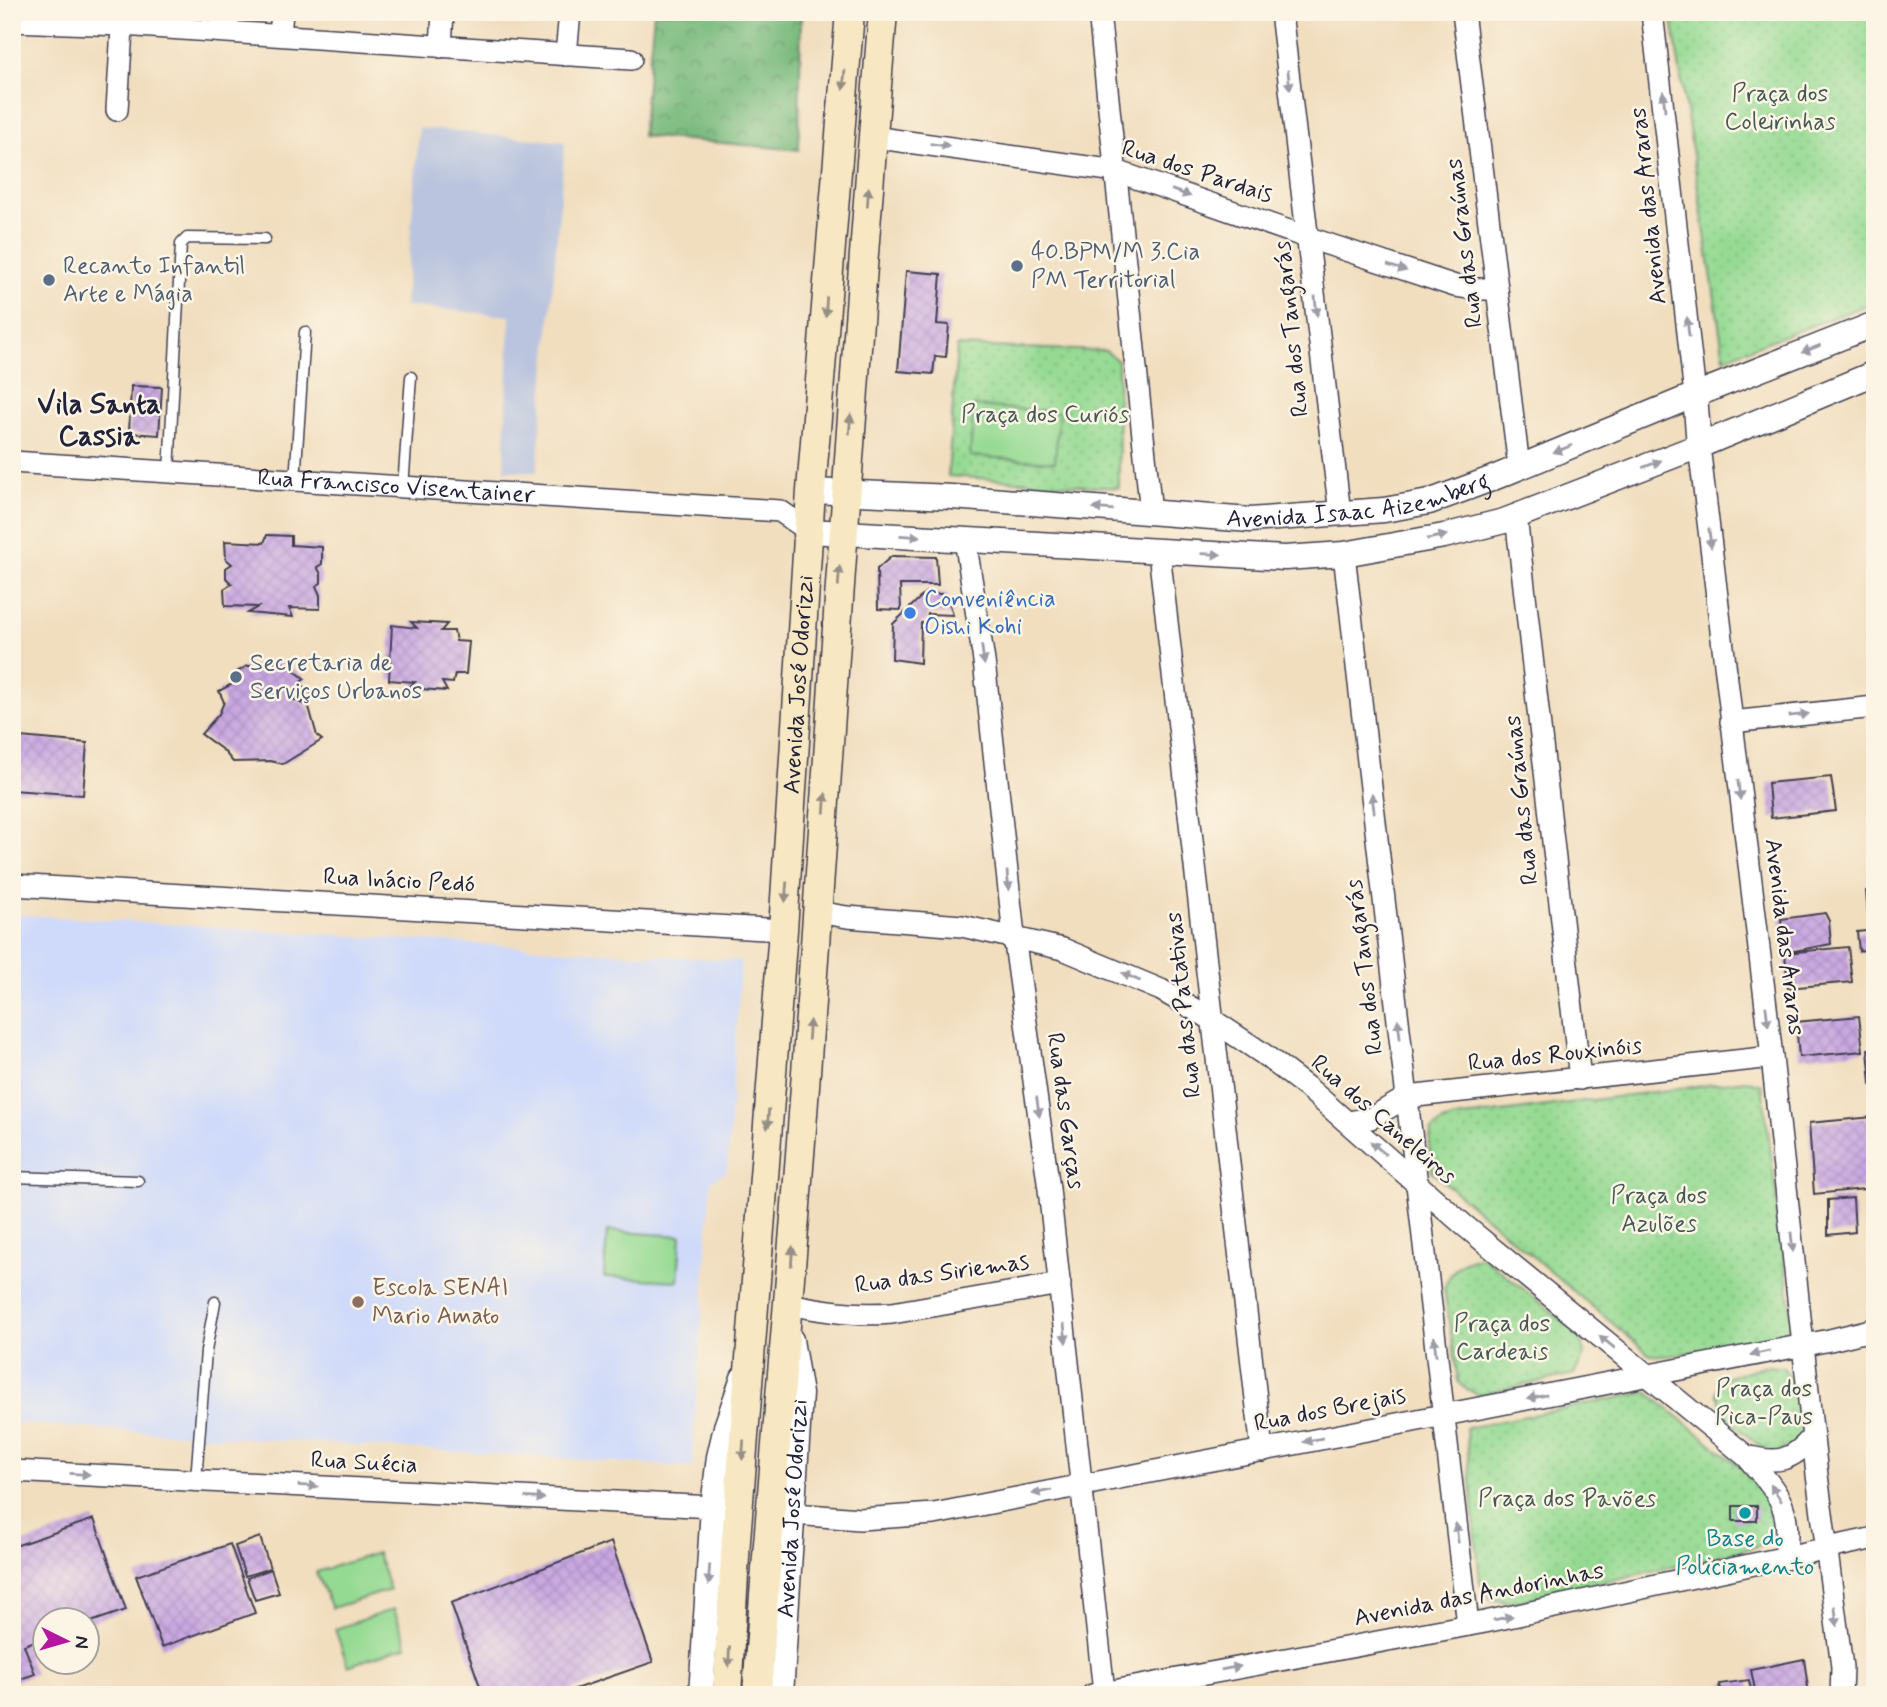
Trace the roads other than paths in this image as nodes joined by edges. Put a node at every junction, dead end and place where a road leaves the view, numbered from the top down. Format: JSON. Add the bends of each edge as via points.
{"nodes":[{"id":1,"x":282,"y":12,"type":"edge"},
{"id":2,"x":443,"y":12,"type":"edge"},
{"id":3,"x":570,"y":12,"type":"edge"},
{"id":4,"x":850,"y":12,"type":"edge"},
{"id":5,"x":883,"y":12,"type":"edge"},
{"id":6,"x":1099,"y":12,"type":"edge"},
{"id":7,"x":1281,"y":12,"type":"edge"},
{"id":8,"x":1463,"y":12,"type":"edge"},
{"id":9,"x":1653,"y":12,"type":"edge"},
{"id":10,"x":122,"y":19,"type":"edge"},
{"id":11,"x":12,"y":22,"type":"edge"},
{"id":12,"x":280,"y":35,"type":"junction"},
{"id":13,"x":440,"y":47,"type":"junction"},
{"id":14,"x":566,"y":55,"type":"junction"},
{"id":15,"x":631,"y":59,"type":"dead end"},
{"id":16,"x":117,"y":110,"type":"dead end"},
{"id":17,"x":872,"y":137,"type":"junction"},
{"id":18,"x":1116,"y":171,"type":"junction"},
{"id":19,"x":1309,"y":238,"type":"junction"},
{"id":20,"x":265,"y":239,"type":"dead end"},
{"id":21,"x":1497,"y":289,"type":"junction"},
{"id":22,"x":1875,"y":324,"type":"edge"},
{"id":23,"x":305,"y":332,"type":"dead end"},
{"id":24,"x":1875,"y":373,"type":"edge"},
{"id":25,"x":411,"y":377,"type":"dead end"},
{"id":26,"x":1695,"y":395,"type":"junction"},
{"id":27,"x":1699,"y":446,"type":"junction"},
{"id":28,"x":12,"y":462,"type":"edge"},
{"id":29,"x":1520,"y":467,"type":"junction"},
{"id":30,"x":169,"y":472,"type":"junction"},
{"id":31,"x":295,"y":481,"type":"junction"},
{"id":32,"x":403,"y":488,"type":"junction"},
{"id":33,"x":811,"y":491,"type":"junction"},
{"id":34,"x":846,"y":492,"type":"junction"},
{"id":35,"x":780,"y":511,"type":"junction"},
{"id":36,"x":1151,"y":513,"type":"junction"},
{"id":37,"x":1339,"y":514,"type":"junction"},
{"id":38,"x":1516,"y":516,"type":"junction"},
{"id":39,"x":809,"y":531,"type":"junction"},
{"id":40,"x":842,"y":533,"type":"junction"},
{"id":41,"x":965,"y":540,"type":"junction"},
{"id":42,"x":1159,"y":552,"type":"junction"},
{"id":43,"x":1344,"y":554,"type":"junction"},
{"id":44,"x":1875,"y":706,"type":"edge"},
{"id":45,"x":1731,"y":722,"type":"junction"},
{"id":46,"x":12,"y":885,"type":"edge"},
{"id":47,"x":817,"y":912,"type":"junction"},
{"id":48,"x":783,"y":930,"type":"junction"},
{"id":49,"x":1014,"y":936,"type":"junction"},
{"id":50,"x":1211,"y":1019,"type":"junction"},
{"id":51,"x":1772,"y":1057,"type":"junction"},
{"id":52,"x":1580,"y":1079,"type":"junction"},
{"id":53,"x":1407,"y":1097,"type":"junction"},
{"id":54,"x":1348,"y":1122,"type":"junction"},
{"id":55,"x":12,"y":1177,"type":"edge"},
{"id":56,"x":138,"y":1181,"type":"dead end"},
{"id":57,"x":1416,"y":1182,"type":"junction"},
{"id":58,"x":1060,"y":1284,"type":"junction"},
{"id":59,"x":215,"y":1302,"type":"dead end"},
{"id":60,"x":788,"y":1313,"type":"junction"},
{"id":61,"x":1875,"y":1329,"type":"edge"},
{"id":62,"x":1803,"y":1345,"type":"junction"},
{"id":63,"x":749,"y":1358,"type":"junction"},
{"id":64,"x":1648,"y":1375,"type":"junction"},
{"id":65,"x":1443,"y":1414,"type":"junction"},
{"id":66,"x":1813,"y":1436,"type":"junction"},
{"id":67,"x":1262,"y":1451,"type":"junction"},
{"id":68,"x":1745,"y":1455,"type":"junction"},
{"id":69,"x":12,"y":1471,"type":"edge"},
{"id":70,"x":1817,"y":1475,"type":"junction"},
{"id":71,"x":196,"y":1480,"type":"junction"},
{"id":72,"x":1080,"y":1484,"type":"junction"},
{"id":73,"x":713,"y":1507,"type":"junction"},
{"id":74,"x":794,"y":1514,"type":"junction"},
{"id":75,"x":1866,"y":1540,"type":"edge"},
{"id":76,"x":1827,"y":1549,"type":"junction"},
{"id":77,"x":1786,"y":1559,"type":"junction"},
{"id":78,"x":1468,"y":1625,"type":"junction"},
{"id":79,"x":1098,"y":1693,"type":"edge"},
{"id":80,"x":701,"y":1695,"type":"edge"},
{"id":81,"x":727,"y":1695,"type":"edge"},
{"id":82,"x":757,"y":1695,"type":"edge"},
{"id":83,"x":781,"y":1695,"type":"edge"},
{"id":84,"x":1842,"y":1695,"type":"edge"}],
"edges":[{"from":1,"to":12,"type":"street"},
{"from":2,"to":13,"type":"street"},
{"from":3,"to":14,"type":"street"},
{"from":4,"to":33,"type":"main road","name":"Avenida José Odorizzi","one_way":true},
{"from":5,"to":17,"type":"main road","name":"Avenida José Odorizzi"},
{"from":6,"to":18,"type":"street"},
{"from":7,"to":19,"type":"street","name":"Rua dos Tangarás","one_way":true},
{"from":8,"to":21,"type":"street","name":"Rua das Graúnas"},
{"from":26,"to":9,"type":"street","name":"Avenida das Araras","one_way":true},
{"from":10,"to":11,"type":"street"},
{"from":10,"to":12,"type":"street"},
{"from":10,"to":16,"type":"street"},
{"from":12,"to":13,"type":"street"},
{"from":13,"to":14,"type":"street"},
{"from":14,"to":15,"type":"street"},
{"from":17,"to":18,"type":"street","name":"Rua dos Pardais","one_way":true},
{"from":34,"to":17,"type":"main road","name":"Avenida José Odorizzi","one_way":true},
{"from":18,"to":19,"type":"street","name":"Rua dos Pardais","one_way":true},
{"from":18,"to":36,"type":"street"},
{"from":19,"to":21,"type":"street","name":"Rua dos Pardais","one_way":true,"via":[[1455,286]]},
{"from":19,"to":37,"type":"street","name":"Rua dos Tangarás","one_way":true},
{"from":20,"to":30,"type":"lane","via":[[187,238],[181,244]]},
{"from":21,"to":29,"type":"street","name":"Rua das Graúnas"},
{"from":22,"to":26,"type":"street","name":"Avenida Isaac Aizemberg","one_way":true},
{"from":23,"to":31,"type":"lane"},
{"from":24,"to":27,"type":"street","name":"Avenida Isaac Aizemberg"},
{"from":25,"to":32,"type":"lane"},
{"from":26,"to":27,"type":"street"},
{"from":26,"to":29,"type":"street","name":"Avenida Isaac Aizemberg","one_way":true},
{"from":38,"to":27,"type":"street","name":"Avenida Isaac Aizemberg","one_way":true},
{"from":27,"to":45,"type":"street","name":"Avenida das Araras","one_way":true},
{"from":28,"to":30,"type":"street","name":"Rua Francisco Visentainer"},
{"from":29,"to":37,"type":"street","name":"Avenida Isaac Aizemberg","via":[[1429,502]]},
{"from":30,"to":31,"type":"street","name":"Rua Francisco Visentainer"},
{"from":31,"to":32,"type":"street","name":"Rua Francisco Visentainer"},
{"from":32,"to":35,"type":"street","name":"Rua Francisco Visentainer"},
{"from":33,"to":34,"type":"street","name":"Avenida Isaac Aizemberg"},
{"from":33,"to":35,"type":"street"},
{"from":33,"to":39,"type":"main road","name":"Avenida José Odorizzi"},
{"from":36,"to":34,"type":"street","name":"Avenida Isaac Aizemberg","one_way":true},
{"from":34,"to":40,"type":"main road","name":"Avenida José Odorizzi"},
{"from":35,"to":39,"type":"street"},
{"from":36,"to":37,"type":"street","name":"Avenida Isaac Aizemberg","via":[[1250,520]]},
{"from":43,"to":38,"type":"street","name":"Avenida Isaac Aizemberg","one_way":true,"via":[[1444,536]]},
{"from":38,"to":52,"type":"street","name":"Rua das Graúnas"},
{"from":39,"to":40,"type":"street"},
{"from":39,"to":48,"type":"main road","name":"Avenida José Odorizzi","one_way":true},
{"from":40,"to":41,"type":"street","name":"Avenida Isaac Aizemberg","one_way":true},
{"from":47,"to":40,"type":"main road","name":"Avenida José Odorizzi","one_way":true},
{"from":41,"to":42,"type":"street","name":"Avenida Isaac Aizemberg"},
{"from":41,"to":49,"type":"street","name":"Rua das Garças","one_way":true,"via":[[984,661]]},
{"from":42,"to":43,"type":"street","name":"Avenida Isaac Aizemberg","one_way":true,"via":[[1285,558]]},
{"from":42,"to":50,"type":"street","name":"Rua das Patativas"},
{"from":53,"to":43,"type":"street","name":"Rua dos Tangarás","one_way":true},
{"from":45,"to":44,"type":"street","one_way":true},
{"from":45,"to":51,"type":"street","name":"Avenida das Araras","one_way":true},
{"from":46,"to":48,"type":"street","name":"Rua Inácio Pedó"},
{"from":47,"to":49,"type":"street","name":"Rua dos Caneleiros","via":[[962,926]]},
{"from":60,"to":47,"type":"main road","name":"Avenida José Odorizzi","one_way":true},
{"from":48,"to":63,"type":"main road","name":"Avenida José Odorizzi","one_way":true},
{"from":50,"to":49,"type":"street","name":"Rua dos Caneleiros","one_way":true,"via":[[1161,989],[1105,965]]},
{"from":49,"to":58,"type":"street","name":"Rua das Garças","one_way":true},
{"from":50,"to":54,"type":"street","name":"Rua dos Caneleiros","via":[[1272,1060]]},
{"from":50,"to":67,"type":"street","name":"Rua das Patativas"},
{"from":51,"to":52,"type":"street","name":"Rua dos Rouxinóis"},
{"from":51,"to":62,"type":"street","name":"Avenida das Araras","one_way":true},
{"from":52,"to":53,"type":"street","name":"Rua dos Rouxinóis"},
{"from":53,"to":54,"type":"street","name":"Rua dos Rouxinóis","via":[[1371,1118]]},
{"from":53,"to":57,"type":"street","name":"Rua dos Tangarás"},
{"from":57,"to":54,"type":"street","name":"Rua dos Caneleiros","one_way":true},
{"from":55,"to":56,"type":"lane"},
{"from":64,"to":57,"type":"street","name":"Rua dos Caneleiros","one_way":true},
{"from":65,"to":57,"type":"street","name":"Rua dos Tangarás","one_way":true},
{"from":58,"to":60,"type":"street","name":"Rua das Siriemas","via":[[892,1313]]},
{"from":58,"to":72,"type":"street","name":"Rua das Garças","one_way":true},
{"from":59,"to":71,"type":"lane","via":[[206,1351]]},
{"from":60,"to":74,"type":"street","name":"Avenida José Odorizzi","via":[[800,1394]]},
{"from":60,"to":82,"type":"main road","name":"Avenida José Odorizzi"},
{"from":61,"to":62,"type":"street","name":"Rua dos Brejais"},
{"from":62,"to":64,"type":"street","name":"Rua dos Brejais","one_way":true},
{"from":62,"to":66,"type":"street","name":"Avenida das Araras"},
{"from":63,"to":73,"type":"street","name":"Avenida José Odorizzi","via":[[726,1427]]},
{"from":63,"to":81,"type":"main road","name":"Avenida José Odorizzi","one_way":true},
{"from":64,"to":65,"type":"street","name":"Rua dos Brejais","one_way":true},
{"from":64,"to":68,"type":"street","name":"Rua dos Caneleiros"},
{"from":65,"to":67,"type":"street","name":"Rua dos Brejais","one_way":true},
{"from":78,"to":65,"type":"street","name":"Rua dos Tangarás","one_way":true},
{"from":66,"to":68,"type":"street","via":[[1783,1460]]},
{"from":66,"to":70,"type":"street","name":"Avenida das Araras"},
{"from":67,"to":72,"type":"street","name":"Rua dos Brejais"},
{"from":77,"to":68,"type":"street","name":"Rua dos Caneleiros","one_way":true,"via":[[1785,1510]]},
{"from":69,"to":71,"type":"street","name":"Rua Suécia","one_way":true},
{"from":70,"to":75,"type":"street","name":"Avenida das Araras","via":[[1843,1530]]},
{"from":70,"to":76,"type":"street","name":"Avenida das Araras"},
{"from":71,"to":73,"type":"street","name":"Rua Suécia","one_way":true},
{"from":72,"to":74,"type":"street","name":"Rua dos Brejais","one_way":true,"via":[[934,1514],[860,1519]]},
{"from":72,"to":79,"type":"street","name":"Rua das Garças"},
{"from":73,"to":80,"type":"street","name":"Avenida José Odorizzi","one_way":true},
{"from":74,"to":83,"type":"street","name":"Avenida José Odorizzi"},
{"from":75,"to":76,"type":"street","name":"Avenida das Andorinhas"},
{"from":76,"to":77,"type":"street","name":"Avenida das Andorinhas"},
{"from":76,"to":84,"type":"street","name":"Avenida das Araras","one_way":true},
{"from":78,"to":77,"type":"street","name":"Avenida das Andorinhas","one_way":true},
{"from":79,"to":78,"type":"street","name":"Avenida das Andorinhas","one_way":true}]}
